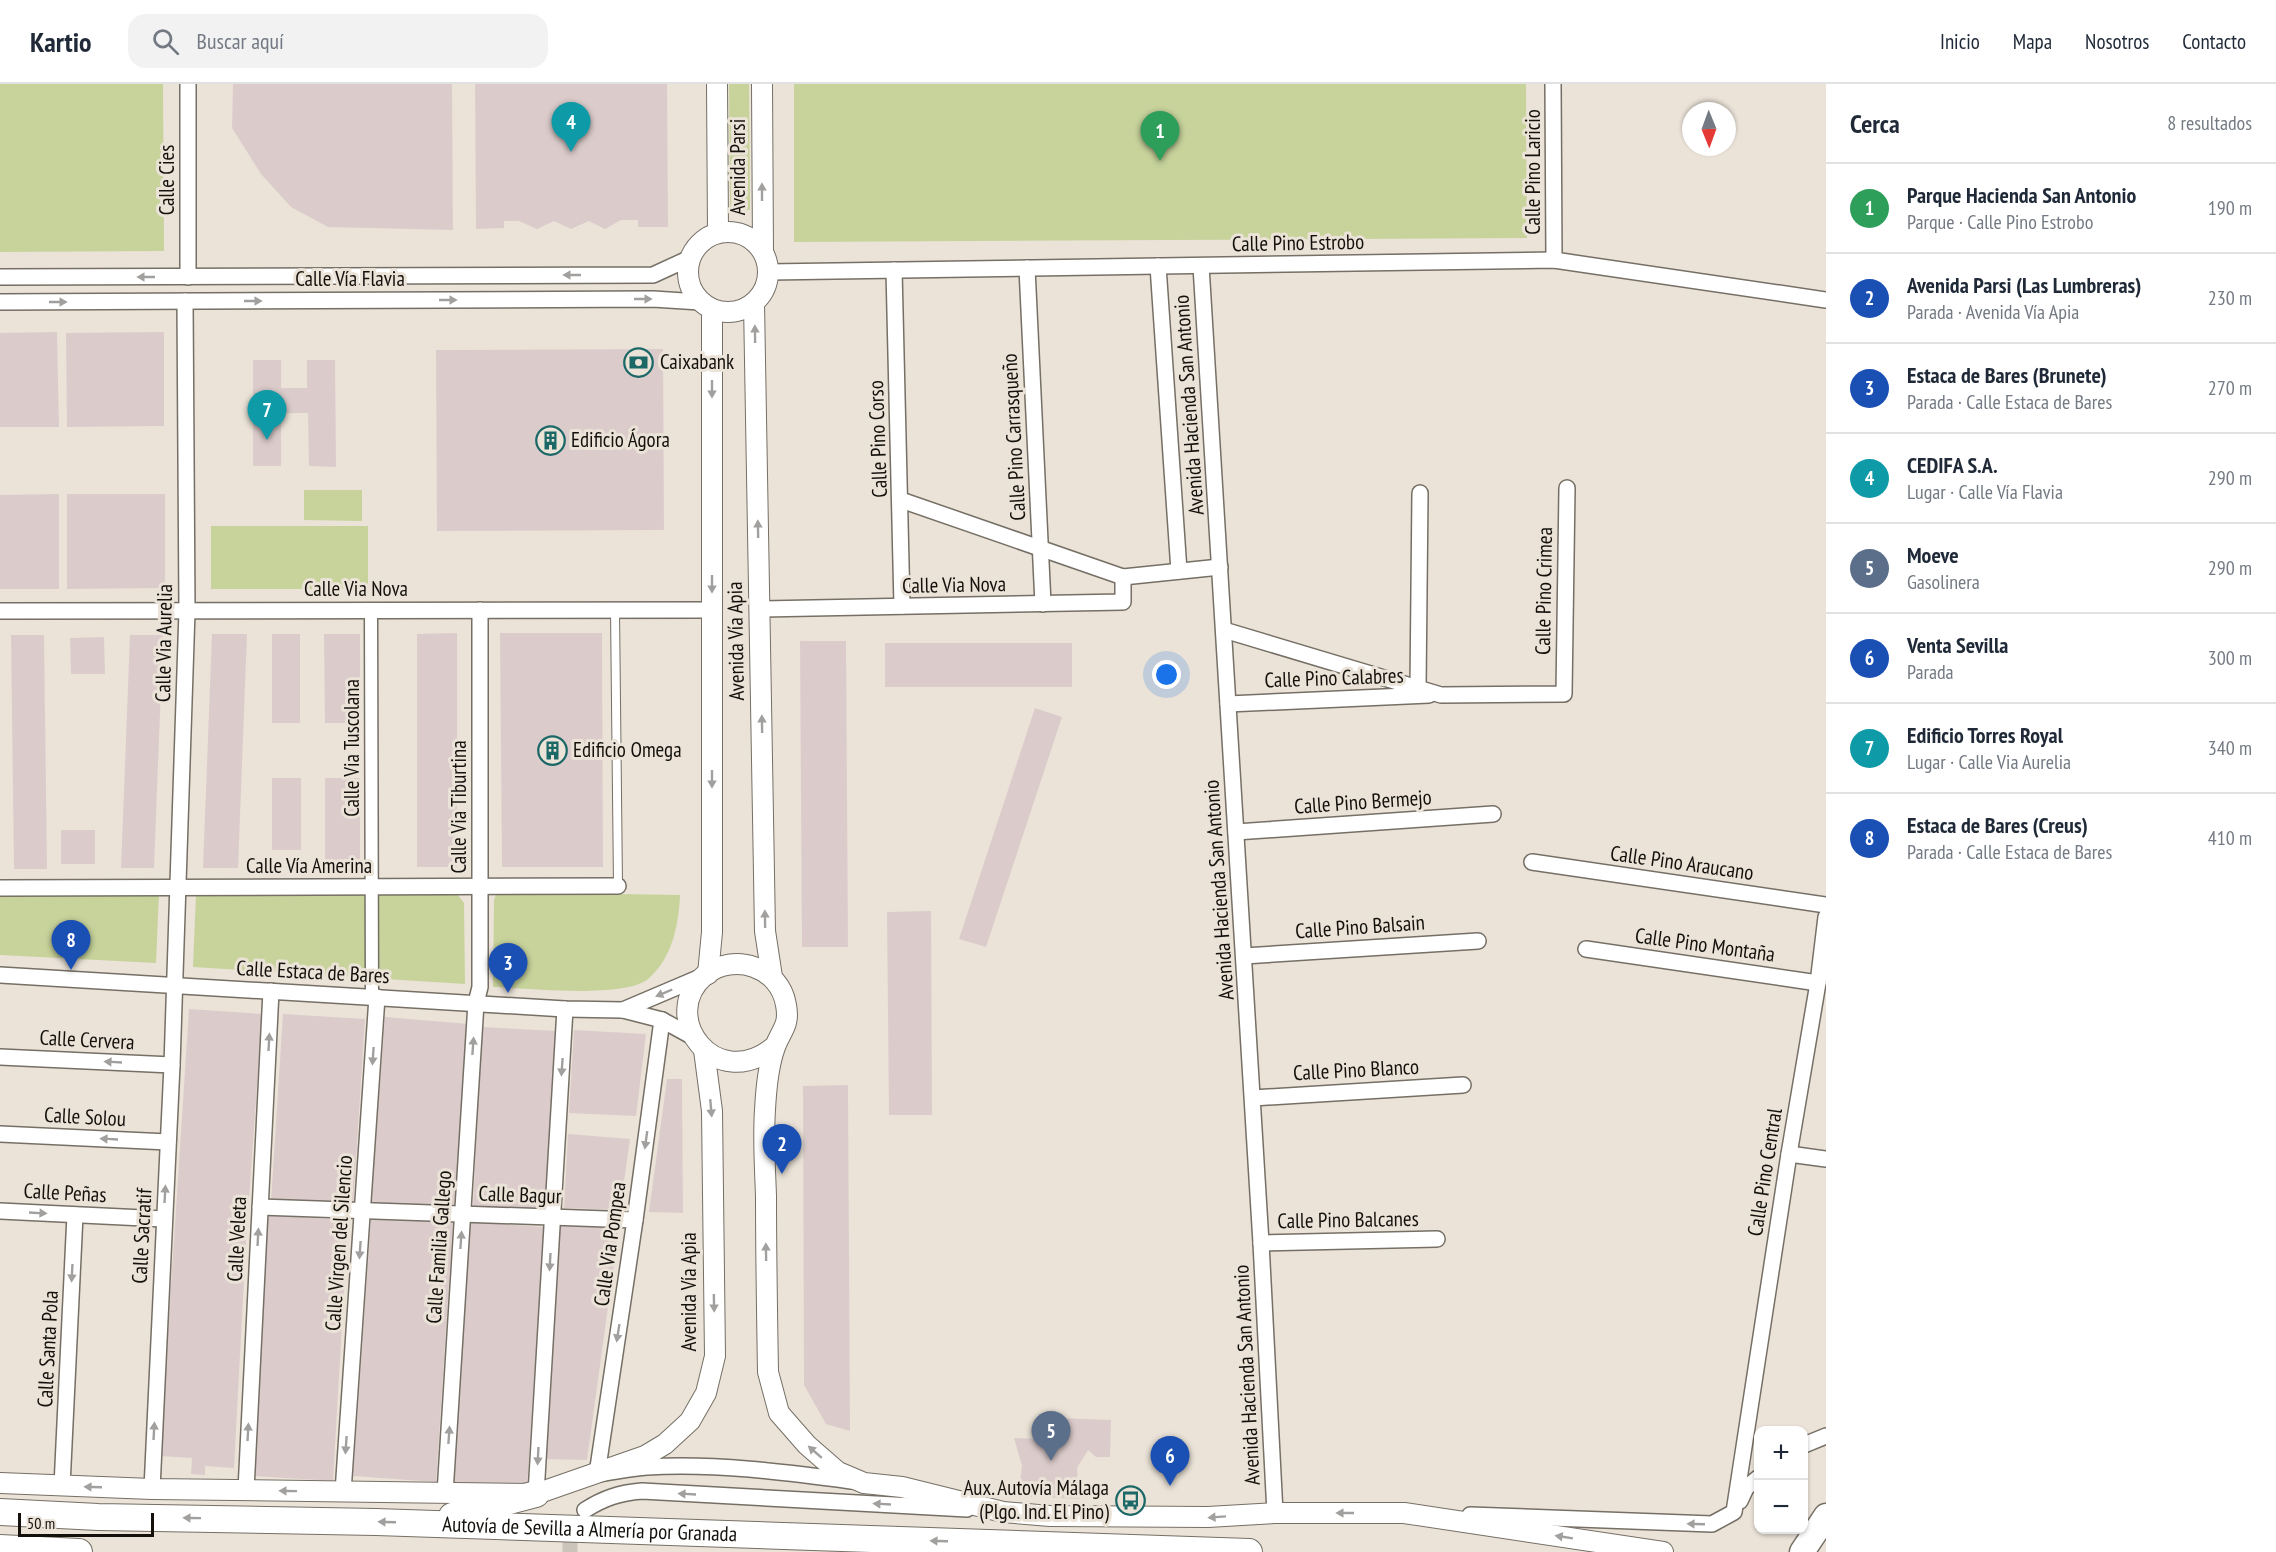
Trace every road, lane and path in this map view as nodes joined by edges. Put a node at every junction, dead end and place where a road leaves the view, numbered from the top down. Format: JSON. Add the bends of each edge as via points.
{"nodes":[{"id":1,"x":188,"y":84,"type":"edge"},
{"id":2,"x":717,"y":84,"type":"edge"},
{"id":3,"x":762,"y":84,"type":"edge"},
{"id":4,"x":1553,"y":84,"type":"edge"},
{"id":5,"x":718,"y":233,"type":"junction"},
{"id":6,"x":762,"y":251,"type":"junction"},
{"id":7,"x":690,"y":258,"type":"junction"},
{"id":8,"x":1554,"y":260,"type":"junction"},
{"id":9,"x":1158,"y":266,"type":"junction"},
{"id":10,"x":1201,"y":266,"type":"junction"},
{"id":11,"x":1027,"y":268,"type":"junction"},
{"id":12,"x":894,"y":270,"type":"junction"},
{"id":13,"x":769,"y":272,"type":"junction"},
{"id":14,"x":0,"y":277,"type":"edge"},
{"id":15,"x":188,"y":277,"type":"junction"},
{"id":16,"x":1826,"y":300,"type":"edge"},
{"id":17,"x":185,"y":301,"type":"junction"},
{"id":18,"x":0,"y":302,"type":"edge"},
{"id":19,"x":754,"y":303,"type":"junction"},
{"id":20,"x":706,"y":306,"type":"junction"},
{"id":21,"x":1567,"y":488,"type":"dead end"},
{"id":22,"x":1420,"y":493,"type":"dead end"},
{"id":23,"x":901,"y":500,"type":"junction"},
{"id":24,"x":1040,"y":547,"type":"junction"},
{"id":25,"x":1220,"y":567,"type":"junction"},
{"id":26,"x":1179,"y":571,"type":"junction"},
{"id":27,"x":1124,"y":577,"type":"junction"},
{"id":28,"x":1043,"y":604,"type":"junction"},
{"id":29,"x":902,"y":606,"type":"junction"},
{"id":30,"x":760,"y":609,"type":"junction"},
{"id":31,"x":371,"y":610,"type":"junction"},
{"id":32,"x":480,"y":610,"type":"junction"},
{"id":33,"x":615,"y":610,"type":"junction"},
{"id":34,"x":712,"y":610,"type":"junction"},
{"id":35,"x":0,"y":611,"type":"edge"},
{"id":36,"x":187,"y":611,"type":"junction"},
{"id":37,"x":1224,"y":630,"type":"junction"},
{"id":38,"x":1418,"y":688,"type":"junction"},
{"id":39,"x":1564,"y":694,"type":"joint"},
{"id":40,"x":1441,"y":695,"type":"junction"},
{"id":41,"x":1228,"y":704,"type":"junction"},
{"id":42,"x":1493,"y":814,"type":"dead end"},
{"id":43,"x":1236,"y":832,"type":"junction"},
{"id":44,"x":1532,"y":862,"type":"dead end"},
{"id":45,"x":480,"y":886,"type":"junction"},
{"id":46,"x":618,"y":886,"type":"joint"},
{"id":47,"x":177,"y":887,"type":"junction"},
{"id":48,"x":371,"y":887,"type":"junction"},
{"id":49,"x":0,"y":888,"type":"edge"},
{"id":50,"x":1826,"y":905,"type":"edge"},
{"id":51,"x":1826,"y":917,"type":"edge"},
{"id":52,"x":1478,"y":941,"type":"dead end"},
{"id":53,"x":1586,"y":949,"type":"dead end"},
{"id":54,"x":1244,"y":956,"type":"junction"},
{"id":55,"x":0,"y":975,"type":"edge"},
{"id":56,"x":706,"y":975,"type":"junction"},
{"id":57,"x":772,"y":977,"type":"junction"},
{"id":58,"x":174,"y":985,"type":"junction"},
{"id":59,"x":1820,"y":987,"type":"edge"},
{"id":60,"x":271,"y":991,"type":"junction"},
{"id":61,"x":375,"y":997,"type":"junction"},
{"id":62,"x":476,"y":1003,"type":"junction"},
{"id":63,"x":565,"y":1009,"type":"junction"},
{"id":64,"x":623,"y":1010,"type":"junction"},
{"id":65,"x":662,"y":1020,"type":"junction"},
{"id":66,"x":699,"y":1043,"type":"junction"},
{"id":67,"x":775,"y":1046,"type":"junction"},
{"id":68,"x":0,"y":1057,"type":"edge"},
{"id":69,"x":172,"y":1065,"type":"junction"},
{"id":70,"x":1463,"y":1085,"type":"dead end"},
{"id":71,"x":1253,"y":1098,"type":"junction"},
{"id":72,"x":0,"y":1134,"type":"edge"},
{"id":73,"x":168,"y":1142,"type":"junction"},
{"id":74,"x":1789,"y":1154,"type":"junction"},
{"id":75,"x":1826,"y":1159,"type":"edge"},
{"id":76,"x":260,"y":1207,"type":"junction"},
{"id":77,"x":0,"y":1211,"type":"edge"},
{"id":78,"x":363,"y":1211,"type":"junction"},
{"id":79,"x":462,"y":1214,"type":"junction"},
{"id":80,"x":75,"y":1215,"type":"junction"},
{"id":81,"x":552,"y":1217,"type":"junction"},
{"id":82,"x":164,"y":1219,"type":"junction"},
{"id":83,"x":635,"y":1220,"type":"junction"},
{"id":84,"x":1437,"y":1239,"type":"dead end"},
{"id":85,"x":1262,"y":1243,"type":"junction"},
{"id":86,"x":1753,"y":1436,"type":"edge"},
{"id":87,"x":1826,"y":1436,"type":"edge"},
{"id":88,"x":1808,"y":1442,"type":"edge"},
{"id":89,"x":597,"y":1474,"type":"junction"},
{"id":90,"x":1756,"y":1480,"type":"edge"},
{"id":91,"x":0,"y":1483,"type":"edge"},
{"id":92,"x":864,"y":1483,"type":"junction"},
{"id":93,"x":62,"y":1486,"type":"junction"},
{"id":94,"x":152,"y":1489,"type":"junction"},
{"id":95,"x":246,"y":1490,"type":"junction"},
{"id":96,"x":343,"y":1492,"type":"junction"},
{"id":97,"x":445,"y":1493,"type":"junction"},
{"id":98,"x":536,"y":1494,"type":"junction"},
{"id":99,"x":585,"y":1510,"type":"dead end"},
{"id":100,"x":0,"y":1512,"type":"edge"},
{"id":101,"x":1003,"y":1512,"type":"junction"},
{"id":102,"x":1734,"y":1512,"type":"junction"},
{"id":103,"x":1275,"y":1513,"type":"junction"},
{"id":104,"x":1404,"y":1513,"type":"junction"},
{"id":105,"x":1826,"y":1516,"type":"edge"},
{"id":106,"x":422,"y":1523,"type":"junction"},
{"id":107,"x":0,"y":1548,"type":"edge"},
{"id":108,"x":1803,"y":1550,"type":"edge"},
{"id":109,"x":79,"y":1552,"type":"edge"},
{"id":110,"x":1249,"y":1552,"type":"edge"},
{"id":111,"x":1663,"y":1552,"type":"edge"}],
"edges":[{"from":1,"to":15,"type":"street","name":"Calle Cies"},
{"from":2,"to":5,"type":"street","name":"Avenida Parsi"},
{"from":6,"to":3,"type":"street","name":"Avenida Parsi","one_way":true},
{"from":4,"to":8,"type":"street","name":"Calle Pino Laricio"},
{"from":5,"to":6,"type":"street","via":[[743,235]]},
{"from":5,"to":7,"type":"street","via":[[696,246]]},
{"from":6,"to":13,"type":"street"},
{"from":7,"to":15,"type":"street","name":"Calle Vía Flavia","one_way":true,"via":[[652,275]]},
{"from":7,"to":20,"type":"street","via":[[688,282]]},
{"from":8,"to":10,"type":"street","name":"Calle Pino Estrobo"},
{"from":8,"to":16,"type":"street","name":"Calle Pino Estrobo"},
{"from":9,"to":10,"type":"street","name":"Calle Pino Estrobo"},
{"from":9,"to":11,"type":"street","name":"Calle Pino Estrobo"},
{"from":9,"to":26,"type":"street","name":"Avenida Hacienda San Antonio"},
{"from":10,"to":25,"type":"street","name":"Avenida Hacienda San Antonio"},
{"from":11,"to":12,"type":"street","name":"Calle Pino Estrobo"},
{"from":11,"to":24,"type":"street","name":"Calle Pino Carrasqueño"},
{"from":12,"to":13,"type":"street","name":"Calle Pino Estrobo"},
{"from":12,"to":23,"type":"street","name":"Calle Pino Corso"},
{"from":13,"to":19,"type":"street","via":[[762,295]]},
{"from":15,"to":14,"type":"street","name":"Calle Vía Flavia","one_way":true},
{"from":18,"to":17,"type":"street","name":"Calle Vía Flavia","one_way":true},
{"from":17,"to":20,"type":"street","name":"Calle Vía Flavia","one_way":true,"via":[[653,299]]},
{"from":17,"to":36,"type":"street","name":"Calle Via Aurelia"},
{"from":19,"to":20,"type":"street","via":[[734,312]]},
{"from":30,"to":19,"type":"street","name":"Avenida Vía Apia","one_way":true},
{"from":20,"to":34,"type":"street","name":"Avenida Vía Apia","one_way":true},
{"from":21,"to":39,"type":"street","name":"Calle Pino Crimea"},
{"from":22,"to":38,"type":"street"},
{"from":23,"to":24,"type":"street"},
{"from":23,"to":29,"type":"street","name":"Calle Pino Corso"},
{"from":24,"to":27,"type":"street"},
{"from":24,"to":28,"type":"street","name":"Calle Pino Carrasqueño"},
{"from":25,"to":26,"type":"street"},
{"from":25,"to":37,"type":"street","name":"Avenida Hacienda San Antonio"},
{"from":26,"to":27,"type":"street"},
{"from":27,"to":28,"type":"street","name":"Calle Via Nova","via":[[1123,602]]},
{"from":28,"to":29,"type":"street","name":"Calle Via Nova"},
{"from":29,"to":30,"type":"street","name":"Calle Via Nova"},
{"from":57,"to":30,"type":"street","name":"Avenida Vía Apia","one_way":true,"via":[[765,931]]},
{"from":31,"to":32,"type":"street","name":"Calle Via Nova"},
{"from":31,"to":36,"type":"street","name":"Calle Via Nova"},
{"from":31,"to":48,"type":"street","name":"Calle Via Tuscolana"},
{"from":32,"to":33,"type":"street","name":"Calle Via Nova"},
{"from":32,"to":45,"type":"street","name":"Calle Via Tiburtina"},
{"from":33,"to":34,"type":"street","name":"Calle Via Nova"},
{"from":33,"to":46,"type":"lane"},
{"from":34,"to":56,"type":"street","name":"Avenida Vía Apia","one_way":true,"via":[[712,932]]},
{"from":35,"to":36,"type":"street","name":"Calle Via Nova"},
{"from":36,"to":47,"type":"street","name":"Calle Via Aurelia"},
{"from":37,"to":38,"type":"street"},
{"from":37,"to":41,"type":"street","name":"Avenida Hacienda San Antonio"},
{"from":38,"to":40,"type":"street"},
{"from":39,"to":40,"type":"street","name":"Calle Pino Calabres"},
{"from":40,"to":41,"type":"street","name":"Calle Pino Calabres"},
{"from":41,"to":43,"type":"street","name":"Avenida Hacienda San Antonio"},
{"from":42,"to":43,"type":"street","name":"Calle Pino Bermejo"},
{"from":43,"to":54,"type":"street","name":"Avenida Hacienda San Antonio"},
{"from":44,"to":50,"type":"street","name":"Calle Pino Araucano"},
{"from":45,"to":46,"type":"street","name":"Calle Vía Amerina"},
{"from":45,"to":48,"type":"street","name":"Calle Vía Amerina"},
{"from":45,"to":62,"type":"street","name":"Calle Via Tiburtina","via":[[480,987]]},
{"from":47,"to":48,"type":"street","name":"Calle Vía Amerina"},
{"from":47,"to":49,"type":"street","name":"Calle Vía Amerina"},
{"from":47,"to":58,"type":"street","name":"Calle Via Aurelia"},
{"from":48,"to":61,"type":"street","name":"Calle Via Tuscolana"},
{"from":51,"to":59,"type":"street","name":"Calle Pino Central"},
{"from":52,"to":54,"type":"street","name":"Calle Pino Balsain"},
{"from":53,"to":59,"type":"street","name":"Calle Pino Montaña"},
{"from":54,"to":71,"type":"street","name":"Avenida Hacienda San Antonio"},
{"from":55,"to":58,"type":"street","name":"Calle Estaca de Bares"},
{"from":56,"to":57,"type":"street","via":[[731,964],[746,964]]},
{"from":56,"to":64,"type":"street","name":"Calle Estaca de Bares","one_way":true},
{"from":56,"to":66,"type":"street","via":[[688,1004],[688,1021]]},
{"from":57,"to":67,"type":"street","via":[[781,989],[787,1011],[783,1034]]},
{"from":58,"to":60,"type":"street","name":"Calle Estaca de Bares"},
{"from":58,"to":69,"type":"street","name":"Calle Sacratif"},
{"from":59,"to":74,"type":"street","name":"Calle Pino Central"},
{"from":60,"to":61,"type":"street","name":"Calle Estaca de Bares"},
{"from":76,"to":60,"type":"street","name":"Calle Veleta","one_way":true},
{"from":61,"to":62,"type":"street","name":"Calle Estaca de Bares"},
{"from":61,"to":78,"type":"street","name":"Calle Virgen del Silencio","one_way":true},
{"from":62,"to":63,"type":"street","name":"Calle Estaca de Bares"},
{"from":79,"to":62,"type":"street","name":"Calle Familia Gallego","one_way":true},
{"from":63,"to":64,"type":"street","name":"Calle Estaca de Bares"},
{"from":63,"to":81,"type":"street","one_way":true},
{"from":64,"to":65,"type":"street","name":"Calle Estaca de Bares"},
{"from":65,"to":66,"type":"street","name":"Calle Estaca de Bares"},
{"from":65,"to":83,"type":"street","name":"Calle Via Pompea","one_way":true},
{"from":66,"to":67,"type":"street","via":[[717,1059],[733,1063],[763,1056]]},
{"from":66,"to":89,"type":"street","name":"Avenida Vía Apia","one_way":true,"via":[[712,1111],[715,1356],[706,1393],[690,1421],[645,1456]]},
{"from":92,"to":67,"type":"street","one_way":true,"via":[[838,1472],[779,1413],[768,1372],[764,1111]]},
{"from":69,"to":68,"type":"street","name":"Calle Cervera","one_way":true},
{"from":69,"to":73,"type":"street","name":"Calle Sacratif"},
{"from":70,"to":71,"type":"street","name":"Calle Pino Blanco"},
{"from":71,"to":85,"type":"street","name":"Avenida Hacienda San Antonio"},
{"from":73,"to":72,"type":"street","name":"Calle Solou","one_way":true},
{"from":82,"to":73,"type":"street","name":"Calle Sacratif","one_way":true},
{"from":74,"to":75,"type":"street"},
{"from":74,"to":86,"type":"street","name":"Calle Pino Central"},
{"from":76,"to":78,"type":"street","name":"Calle Bagur"},
{"from":95,"to":76,"type":"street","name":"Calle Veleta","one_way":true},
{"from":77,"to":80,"type":"street","name":"Calle Peñas","one_way":true},
{"from":78,"to":79,"type":"street","name":"Calle Bagur"},
{"from":78,"to":96,"type":"street","name":"Calle Virgen del Silencio","one_way":true},
{"from":79,"to":81,"type":"street","name":"Calle Bagur"},
{"from":97,"to":79,"type":"street","name":"Calle Familia Gallego","one_way":true},
{"from":80,"to":82,"type":"street","name":"Calle Peñas"},
{"from":80,"to":93,"type":"street","name":"Calle Santa Pola","one_way":true},
{"from":81,"to":83,"type":"street","name":"Calle Bagur"},
{"from":81,"to":98,"type":"street","one_way":true},
{"from":94,"to":82,"type":"street","name":"Calle Sacratif","one_way":true},
{"from":83,"to":89,"type":"street","name":"Calle Via Pompea","one_way":true},
{"from":84,"to":85,"type":"street","name":"Calle Pino Balcanes"},
{"from":85,"to":103,"type":"street","name":"Avenida Hacienda San Antonio"},
{"from":86,"to":102,"type":"street","name":"Calle Pino Central"},
{"from":87,"to":88,"type":"street"},
{"from":89,"to":92,"type":"street","via":[[646,1467],[690,1467],[792,1473]]},
{"from":89,"to":98,"type":"street","name":"Avenida Vía Apia"},
{"from":90,"to":102,"type":"street","via":[[1746,1488]]},
{"from":91,"to":93,"type":"street","name":"Avenida Vía Apia"},
{"from":92,"to":101,"type":"street","via":[[902,1487]]},
{"from":94,"to":93,"type":"street","name":"Avenida Vía Apia","one_way":true},
{"from":94,"to":95,"type":"street","name":"Avenida Vía Apia"},
{"from":96,"to":95,"type":"street","name":"Avenida Vía Apia","one_way":true},
{"from":96,"to":97,"type":"street","name":"Avenida Vía Apia"},
{"from":97,"to":98,"type":"street","name":"Avenida Vía Apia"},
{"from":98,"to":106,"type":"highway"},
{"from":101,"to":99,"type":"street","one_way":true,"via":[[642,1491],[603,1498]]},
{"from":106,"to":100,"type":"highway","name":"Autovía de Sevilla a Almería por Granada","one_way":true},
{"from":103,"to":101,"type":"street","one_way":true,"via":[[1208,1517]]},
{"from":102,"to":104,"type":"street","one_way":true,"via":[[1712,1524]]},
{"from":104,"to":103,"type":"street","one_way":true},
{"from":111,"to":104,"type":"street","one_way":true},
{"from":105,"to":108,"type":"main road"},
{"from":110,"to":106,"type":"highway","name":"Autovía de Sevilla a Almería por Granada","one_way":true},
{"from":107,"to":109,"type":"highway"}]}
